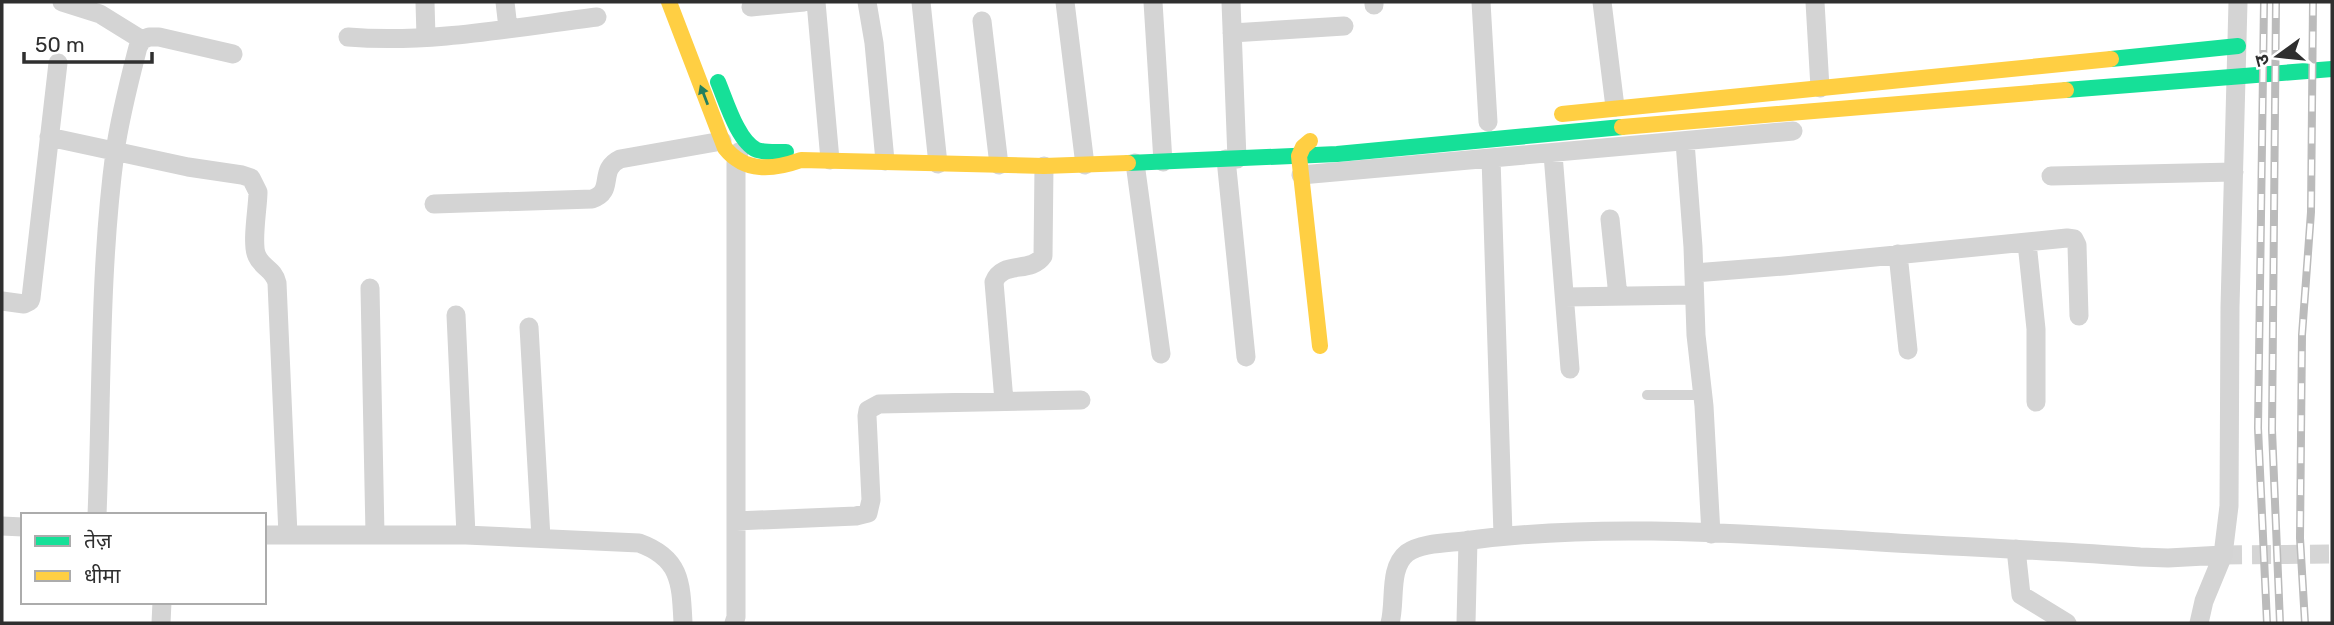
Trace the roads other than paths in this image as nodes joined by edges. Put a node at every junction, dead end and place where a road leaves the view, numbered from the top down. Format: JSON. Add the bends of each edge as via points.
{"nodes":[{"id":1,"x":62,"y":2,"type":"edge"},
{"id":2,"x":425,"y":2,"type":"edge"},
{"id":3,"x":505,"y":2,"type":"edge"},
{"id":4,"x":669,"y":2,"type":"edge"},
{"id":5,"x":685,"y":2,"type":"edge"},
{"id":6,"x":804,"y":2,"type":"edge"},
{"id":7,"x":816,"y":2,"type":"edge"},
{"id":8,"x":867,"y":2,"type":"edge"},
{"id":9,"x":922,"y":2,"type":"edge"},
{"id":10,"x":1065,"y":2,"type":"edge"},
{"id":11,"x":1153,"y":2,"type":"edge"},
{"id":12,"x":1231,"y":2,"type":"edge"},
{"id":13,"x":1481,"y":2,"type":"edge"},
{"id":14,"x":1602,"y":2,"type":"edge"},
{"id":15,"x":1815,"y":2,"type":"edge"},
{"id":16,"x":2238,"y":2,"type":"edge"},
{"id":17,"x":751,"y":7,"type":"dead end"},
{"id":18,"x":597,"y":17,"type":"dead end"},
{"id":19,"x":982,"y":21,"type":"dead end"},
{"id":20,"x":1345,"y":26,"type":"dead end"},
{"id":21,"x":508,"y":28,"type":"junction"},
{"id":22,"x":697,"y":30,"type":"dead end"},
{"id":23,"x":1232,"y":33,"type":"junction"},
{"id":24,"x":348,"y":37,"type":"dead end"},
{"id":25,"x":426,"y":37,"type":"junction"},
{"id":26,"x":142,"y":40,"type":"junction"},
{"id":27,"x":2238,"y":46,"type":"junction"},
{"id":28,"x":233,"y":54,"type":"dead end"},
{"id":29,"x":58,"y":63,"type":"dead end"},
{"id":30,"x":711,"y":64,"type":"dead end"},
{"id":31,"x":2332,"y":69,"type":"edge"},
{"id":32,"x":1820,"y":88,"type":"junction"},
{"id":33,"x":1615,"y":107,"type":"junction"},
{"id":34,"x":1551,"y":115,"type":"dead end"},
{"id":35,"x":1488,"y":122,"type":"dead end"},
{"id":36,"x":1793,"y":131,"type":"dead end"},
{"id":37,"x":743,"y":136,"type":"junction"},
{"id":38,"x":49,"y":137,"type":"junction"},
{"id":39,"x":1322,"y":137,"type":"dead end"},
{"id":40,"x":722,"y":141,"type":"junction"},
{"id":41,"x":1685,"y":142,"type":"junction"},
{"id":42,"x":115,"y":152,"type":"junction"},
{"id":43,"x":1553,"y":153,"type":"junction"},
{"id":44,"x":1491,"y":158,"type":"junction"},
{"id":45,"x":1232,"y":159,"type":"junction"},
{"id":46,"x":800,"y":160,"type":"junction"},
{"id":47,"x":830,"y":160,"type":"junction"},
{"id":48,"x":885,"y":161,"type":"junction"},
{"id":49,"x":1163,"y":162,"type":"junction"},
{"id":50,"x":736,"y":163,"type":"junction"},
{"id":51,"x":1135,"y":163,"type":"junction"},
{"id":52,"x":939,"y":164,"type":"junction"},
{"id":53,"x":999,"y":165,"type":"junction"},
{"id":54,"x":1085,"y":165,"type":"junction"},
{"id":55,"x":1300,"y":165,"type":"junction"},
{"id":56,"x":1044,"y":166,"type":"junction"},
{"id":57,"x":2234,"y":172,"type":"junction"},
{"id":58,"x":2051,"y":176,"type":"dead end"},
{"id":59,"x":435,"y":204,"type":"dead end"},
{"id":60,"x":1610,"y":219,"type":"dead end"},
{"id":61,"x":2027,"y":243,"type":"junction"},
{"id":62,"x":1898,"y":254,"type":"junction"},
{"id":63,"x":1694,"y":273,"type":"junction"},
{"id":64,"x":370,"y":288,"type":"dead end"},
{"id":65,"x":1694,"y":295,"type":"junction"},
{"id":66,"x":1618,"y":296,"type":"junction"},
{"id":67,"x":1565,"y":297,"type":"junction"},
{"id":68,"x":2,"y":301,"type":"edge"},
{"id":69,"x":456,"y":315,"type":"dead end"},
{"id":70,"x":2079,"y":316,"type":"dead end"},
{"id":71,"x":529,"y":327,"type":"dead end"},
{"id":72,"x":1320,"y":346,"type":"dead end"},
{"id":73,"x":1908,"y":350,"type":"dead end"},
{"id":74,"x":1161,"y":354,"type":"dead end"},
{"id":75,"x":1246,"y":357,"type":"dead end"},
{"id":76,"x":1570,"y":369,"type":"dead end"},
{"id":77,"x":1702,"y":395,"type":"junction"},
{"id":78,"x":1647,"y":396,"type":"dead end"},
{"id":79,"x":1081,"y":400,"type":"dead end"},
{"id":80,"x":1004,"y":401,"type":"junction"},
{"id":81,"x":2036,"y":402,"type":"dead end"},
{"id":82,"x":97,"y":513,"type":"edge"},
{"id":83,"x":736,"y":521,"type":"junction"},
{"id":84,"x":2,"y":526,"type":"edge"},
{"id":85,"x":21,"y":527,"type":"edge"},
{"id":86,"x":375,"y":534,"type":"junction"},
{"id":87,"x":1711,"y":534,"type":"junction"},
{"id":88,"x":266,"y":535,"type":"edge"},
{"id":89,"x":288,"y":535,"type":"junction"},
{"id":90,"x":466,"y":535,"type":"junction"},
{"id":91,"x":1503,"y":536,"type":"junction"},
{"id":92,"x":541,"y":538,"type":"junction"},
{"id":93,"x":1468,"y":540,"type":"junction"},
{"id":94,"x":2016,"y":549,"type":"junction"},
{"id":95,"x":2223,"y":555,"type":"junction"},
{"id":96,"x":162,"y":604,"type":"edge"},
{"id":97,"x":161,"y":623,"type":"edge"},
{"id":98,"x":683,"y":623,"type":"edge"},
{"id":99,"x":734,"y":623,"type":"edge"},
{"id":100,"x":1390,"y":623,"type":"edge"},
{"id":101,"x":1466,"y":623,"type":"edge"},
{"id":102,"x":2067,"y":623,"type":"edge"},
{"id":103,"x":2199,"y":623,"type":"edge"}],
"edges":[{"from":1,"to":26,"type":"street","via":[[100,14]]},
{"from":2,"to":25,"type":"street"},
{"from":3,"to":21,"type":"street"},
{"from":40,"to":4,"type":"street","one_way":true},
{"from":5,"to":22,"type":"street"},
{"from":6,"to":17,"type":"street"},
{"from":7,"to":47,"type":"street"},
{"from":8,"to":48,"type":"street"},
{"from":9,"to":52,"type":"street"},
{"from":10,"to":54,"type":"street"},
{"from":11,"to":49,"type":"street"},
{"from":12,"to":23,"type":"street"},
{"from":13,"to":35,"type":"street"},
{"from":14,"to":33,"type":"street"},
{"from":15,"to":32,"type":"street"},
{"from":16,"to":27,"type":"street"},
{"from":18,"to":21,"type":"street"},
{"from":19,"to":53,"type":"street"},
{"from":20,"to":23,"type":"street"},
{"from":21,"to":25,"type":"street"},
{"from":23,"to":45,"type":"street"},
{"from":24,"to":25,"type":"street"},
{"from":26,"to":28,"type":"street","via":[[159,37]]},
{"from":26,"to":42,"type":"street"},
{"from":27,"to":32,"type":"street"},
{"from":27,"to":57,"type":"street"},
{"from":29,"to":38,"type":"street"},
{"from":30,"to":37,"type":"street"},
{"from":31,"to":55,"type":"street","via":[[1734,117],[1337,154]]},
{"from":32,"to":33,"type":"street"},
{"from":33,"to":34,"type":"street"},
{"from":36,"to":41,"type":"street"},
{"from":37,"to":46,"type":"street","via":[[756,150],[788,152]]},
{"from":37,"to":50,"type":"street"},
{"from":38,"to":42,"type":"street"},
{"from":38,"to":68,"type":"street","via":[[30,301]]},
{"from":39,"to":55,"type":"street","via":[[1303,147]]},
{"from":40,"to":50,"type":"street"},
{"from":40,"to":59,"type":"street","via":[[611,163],[605,191],[592,199]]},
{"from":41,"to":43,"type":"street"},
{"from":41,"to":63,"type":"street"},
{"from":42,"to":82,"type":"street","via":[[105,262]]},
{"from":42,"to":89,"type":"street","via":[[242,175],[256,185],[255,251],[271,269],[276,283]]},
{"from":43,"to":44,"type":"street"},
{"from":43,"to":67,"type":"street"},
{"from":44,"to":55,"type":"street"},
{"from":44,"to":91,"type":"street"},
{"from":45,"to":49,"type":"street"},
{"from":45,"to":55,"type":"street"},
{"from":45,"to":75,"type":"street"},
{"from":46,"to":47,"type":"street"},
{"from":46,"to":50,"type":"street","via":[[783,167]]},
{"from":47,"to":48,"type":"street"},
{"from":48,"to":52,"type":"street"},
{"from":49,"to":51,"type":"street"},
{"from":50,"to":83,"type":"street"},
{"from":51,"to":54,"type":"street"},
{"from":51,"to":74,"type":"street"},
{"from":52,"to":53,"type":"street"},
{"from":53,"to":56,"type":"street"},
{"from":54,"to":56,"type":"street"},
{"from":55,"to":72,"type":"street"},
{"from":56,"to":80,"type":"street","via":[[1043,256],[1034,264],[1001,271],[994,282]]},
{"from":57,"to":58,"type":"street"},
{"from":57,"to":95,"type":"street","via":[[2229,506]]},
{"from":60,"to":66,"type":"street"},
{"from":61,"to":62,"type":"street"},
{"from":61,"to":70,"type":"street","via":[[2074,239]]},
{"from":61,"to":81,"type":"street","via":[[2036,338]]},
{"from":62,"to":63,"type":"street"},
{"from":62,"to":73,"type":"street"},
{"from":63,"to":65,"type":"street"},
{"from":64,"to":86,"type":"street"},
{"from":65,"to":66,"type":"street"},
{"from":65,"to":77,"type":"street"},
{"from":66,"to":67,"type":"street"},
{"from":67,"to":76,"type":"street"},
{"from":69,"to":90,"type":"street"},
{"from":71,"to":92,"type":"street"},
{"from":77,"to":78,"type":"lane"},
{"from":77,"to":87,"type":"street"},
{"from":79,"to":80,"type":"street"},
{"from":80,"to":83,"type":"street","via":[[873,406],[867,416],[868,513]]},
{"from":83,"to":99,"type":"street"},
{"from":84,"to":85,"type":"street"},
{"from":86,"to":89,"type":"street"},
{"from":86,"to":90,"type":"street"},
{"from":87,"to":91,"type":"street"},
{"from":87,"to":94,"type":"street"},
{"from":88,"to":89,"type":"street"},
{"from":90,"to":92,"type":"street"},
{"from":91,"to":93,"type":"street"},
{"from":92,"to":98,"type":"street","via":[[639,543],[655,549],[674,566],[679,578]]},
{"from":93,"to":100,"type":"street","via":[[1436,544],[1408,553],[1399,562]]},
{"from":93,"to":101,"type":"street"},
{"from":94,"to":95,"type":"street","via":[[2168,558]]},
{"from":94,"to":102,"type":"street","via":[[2021,596]]},
{"from":95,"to":103,"type":"street"},
{"from":96,"to":97,"type":"street"}]}
